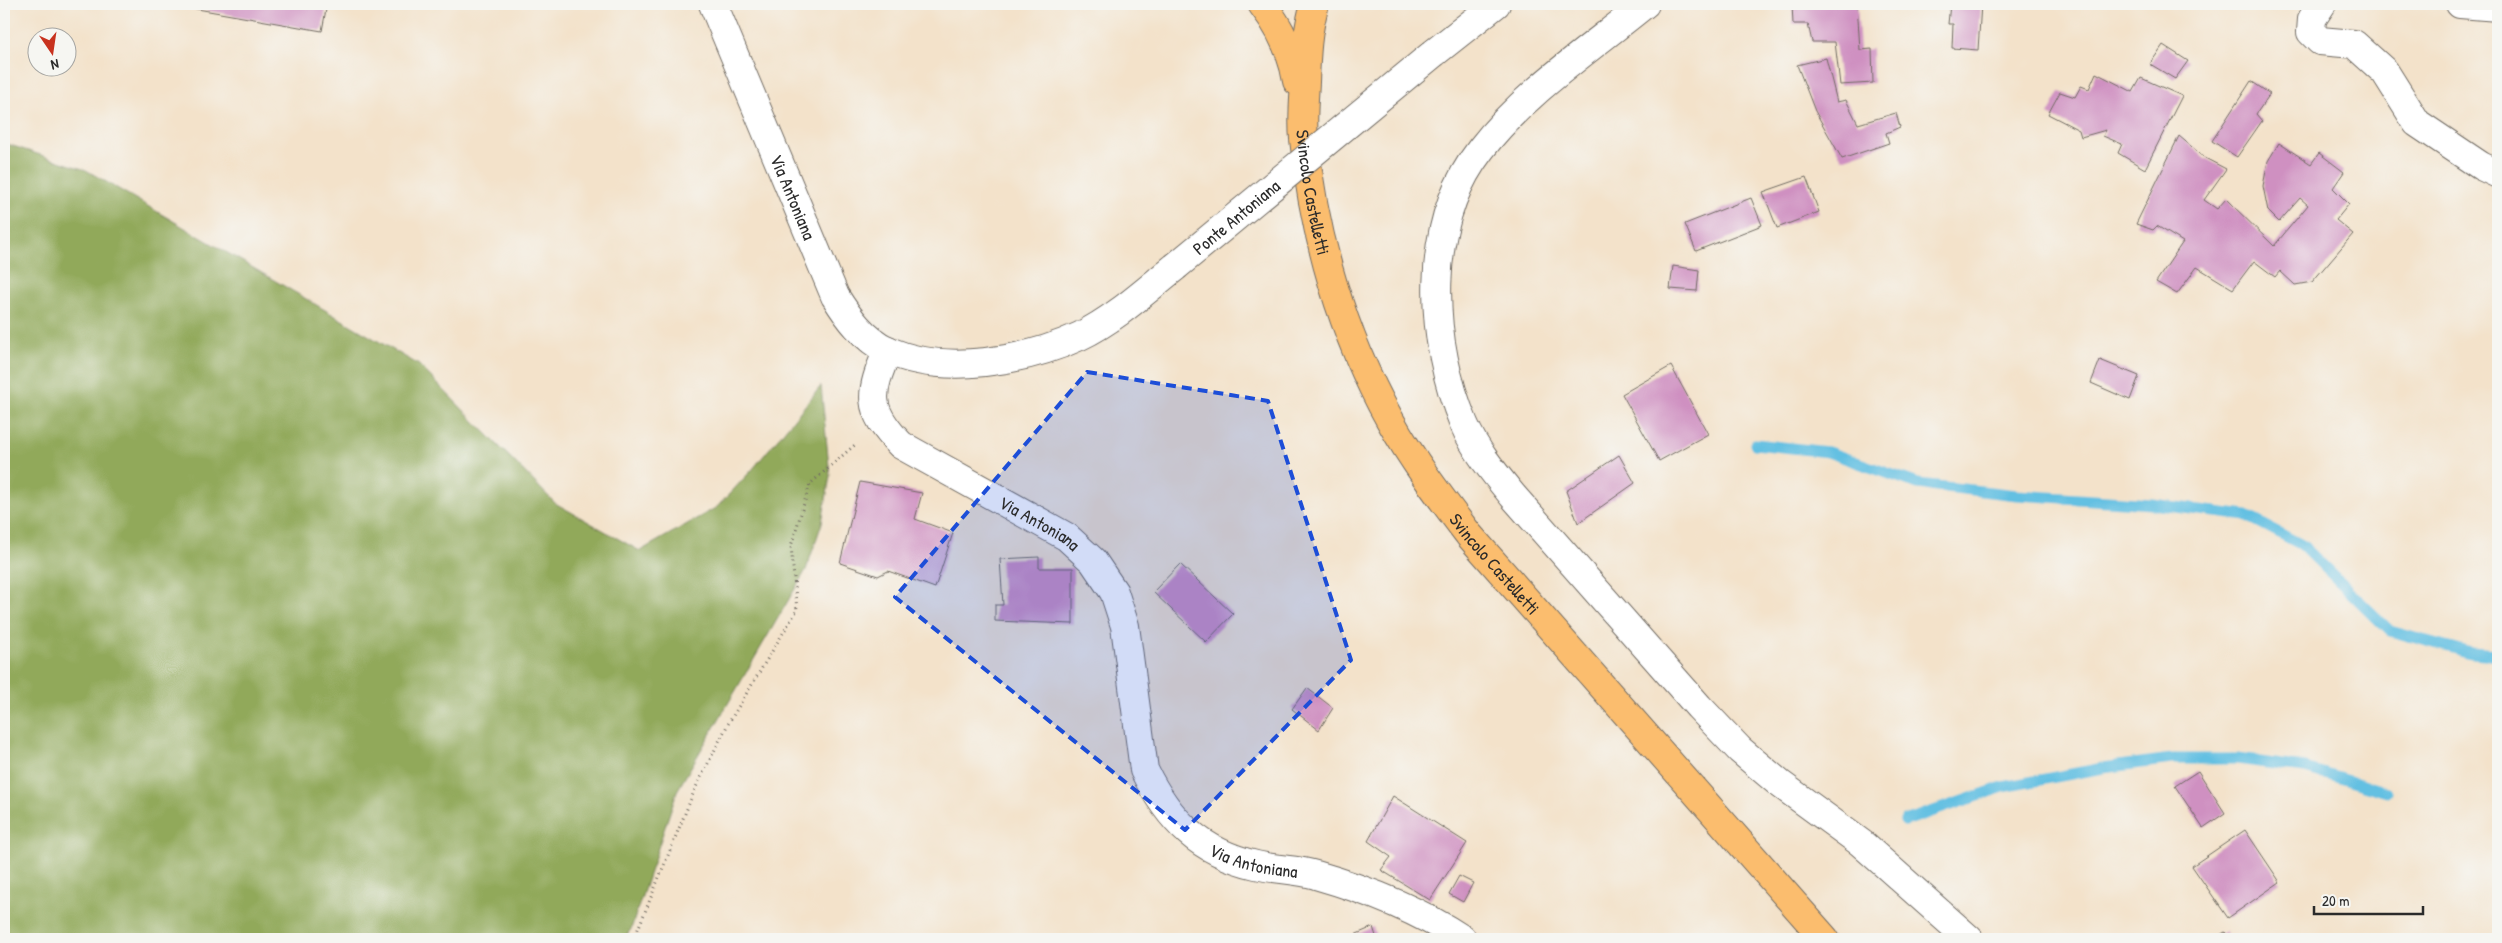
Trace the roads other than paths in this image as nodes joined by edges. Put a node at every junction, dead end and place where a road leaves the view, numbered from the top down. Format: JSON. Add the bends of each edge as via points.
{"nodes":[{"id":1,"x":713,"y":4,"type":"edge"},
{"id":2,"x":1262,"y":4,"type":"edge"},
{"id":3,"x":1315,"y":4,"type":"edge"},
{"id":4,"x":1496,"y":4,"type":"edge"},
{"id":5,"x":1645,"y":4,"type":"edge"},
{"id":6,"x":2322,"y":4,"type":"edge"},
{"id":7,"x":2460,"y":4,"type":"edge"},
{"id":8,"x":2498,"y":7,"type":"edge"},
{"id":9,"x":1304,"y":114,"type":"junction"},
{"id":10,"x":2498,"y":174,"type":"edge"},
{"id":11,"x":888,"y":350,"type":"junction"},
{"id":12,"x":1462,"y":939,"type":"edge"},
{"id":13,"x":1826,"y":939,"type":"edge"},
{"id":14,"x":1969,"y":939,"type":"edge"}],
"edges":[{"from":1,"to":11,"type":"street","name":"Via Antoniana","via":[[835,296],[847,316],[866,336]]},
{"from":2,"to":9,"type":"main road","via":[[1276,22],[1289,48]]},
{"from":3,"to":9,"type":"main road","via":[[1306,35]]},
{"from":4,"to":11,"type":"street","name":"Ponte Antoniana","bridge":true,"via":[[1122,310],[1080,335],[1030,354],[986,363],[927,361]]},
{"from":5,"to":14,"type":"street","via":[[1513,112],[1480,150],[1461,179],[1444,229],[1436,279],[1446,375],[1465,426],[1486,461],[1699,707],[1772,778],[1861,843]]},
{"from":6,"to":10,"type":"street","via":[[2312,19],[2311,32],[2320,41],[2354,44],[2385,72],[2418,123]]},
{"from":7,"to":8,"type":"street"},
{"from":9,"to":13,"type":"main road","name":"Svincolo Castelletti","via":[[1303,138],[1334,292],[1360,359],[1390,420],[1426,477],[1469,535]]},
{"from":11,"to":12,"type":"street","name":"Via Antoniana","via":[[874,382],[873,403],[883,426],[901,445],[1067,537],[1093,561],[1114,592],[1125,626],[1144,770],[1171,816],[1207,848],[1255,865],[1313,874],[1375,893],[1433,920]]}]}
